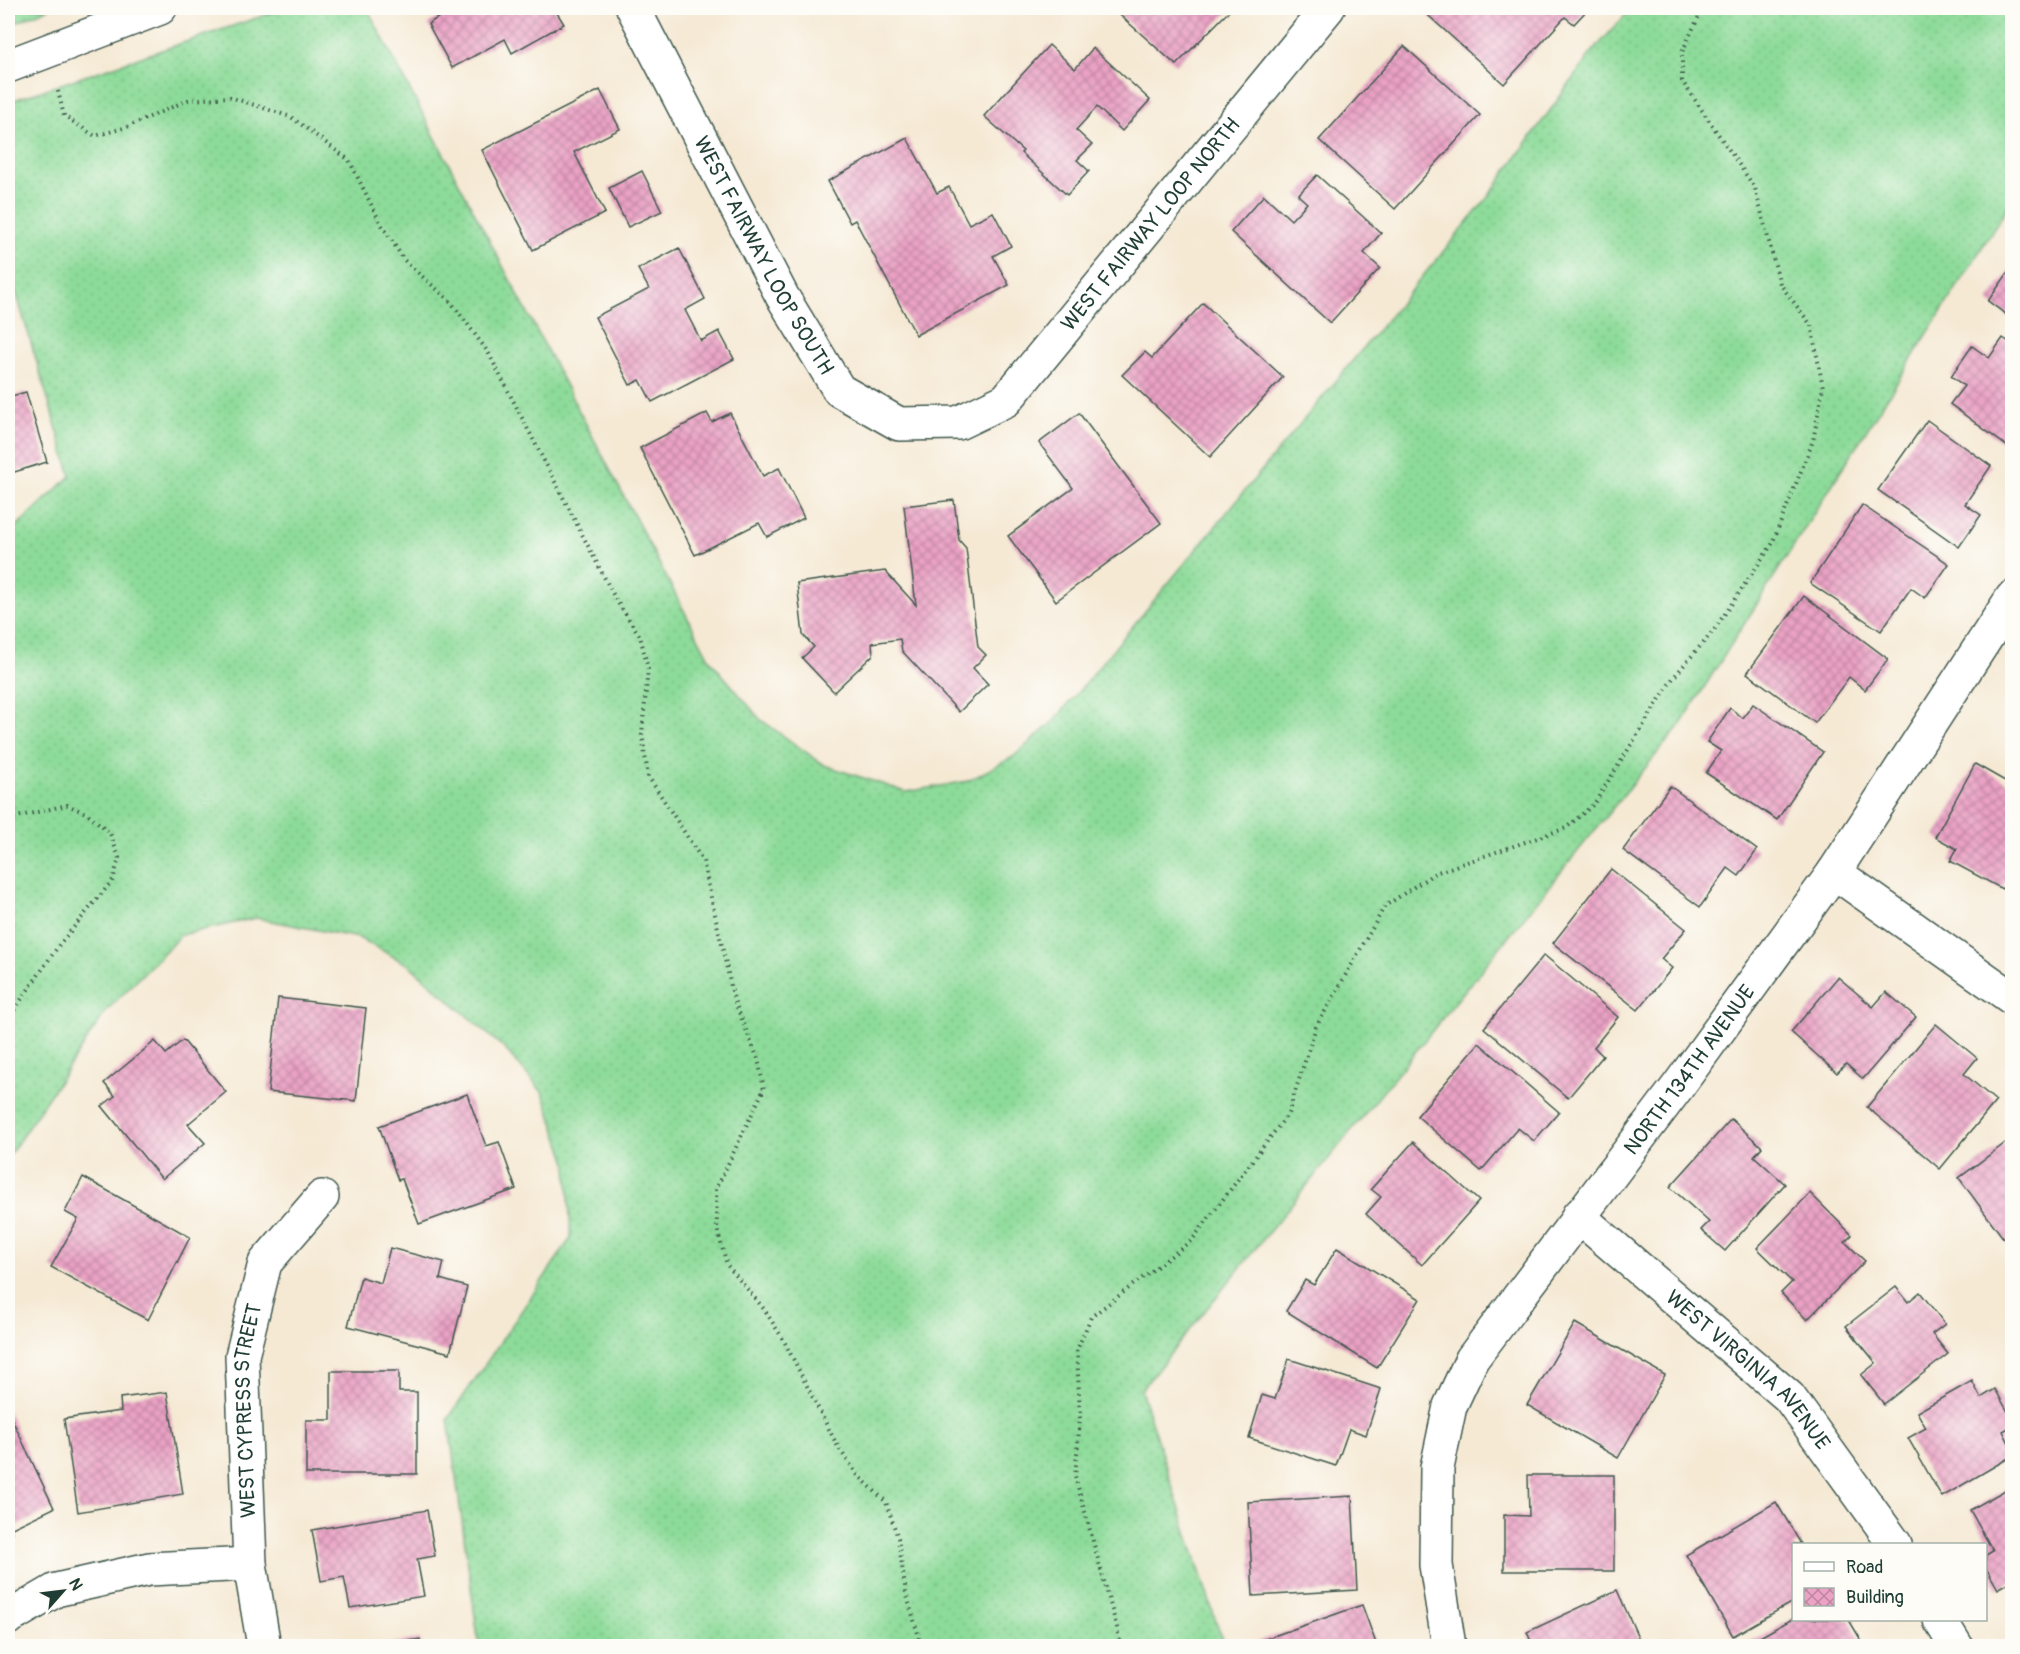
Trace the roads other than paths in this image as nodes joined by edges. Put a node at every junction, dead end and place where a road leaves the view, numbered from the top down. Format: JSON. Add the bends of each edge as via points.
{"nodes":[{"id":1,"x":160,"y":8,"type":"edge"},
{"id":2,"x":633,"y":8,"type":"edge"},
{"id":3,"x":1328,"y":8,"type":"edge"},
{"id":4,"x":8,"y":66,"type":"edge"},
{"id":5,"x":958,"y":423,"type":"joint"},
{"id":6,"x":2013,"y":598,"type":"edge"},
{"id":7,"x":1834,"y":872,"type":"junction"},
{"id":8,"x":2013,"y":998,"type":"edge"},
{"id":9,"x":322,"y":1197,"type":"dead end"},
{"id":10,"x":1578,"y":1216,"type":"junction"},
{"id":11,"x":1894,"y":1543,"type":"edge"},
{"id":12,"x":250,"y":1564,"type":"junction"},
{"id":13,"x":8,"y":1618,"type":"edge"},
{"id":14,"x":1941,"y":1621,"type":"edge"},
{"id":15,"x":264,"y":1647,"type":"edge"},
{"id":16,"x":1449,"y":1647,"type":"edge"},
{"id":17,"x":1956,"y":1647,"type":"edge"}],
"edges":[{"from":1,"to":4,"type":"street"},
{"from":2,"to":5,"type":"street","name":"WEST FAIRWAY LOOP SOUTH","via":[[782,296],[839,390],[899,424]]},
{"from":3,"to":5,"type":"street","name":"WEST FAIRWAY LOOP NORTH","via":[[1006,400]]},
{"from":6,"to":7,"type":"street","name":"NORTH 134TH AVENUE"},
{"from":7,"to":8,"type":"street"},
{"from":7,"to":10,"type":"street","name":"NORTH 134TH AVENUE"},
{"from":9,"to":12,"type":"street","name":"WEST CYPRESS STREET","via":[[265,1263],[242,1356]]},
{"from":10,"to":11,"type":"street","name":"WEST VIRGINIA AVENUE","via":[[1789,1397]]},
{"from":10,"to":16,"type":"street","name":"NORTH 134TH AVENUE","via":[[1472,1359],[1450,1406],[1437,1468],[1436,1565]]},
{"from":12,"to":13,"type":"street","via":[[149,1569],[56,1590]]},
{"from":12,"to":15,"type":"street","name":"WEST CYPRESS STREET"},
{"from":14,"to":17,"type":"street"}]}
